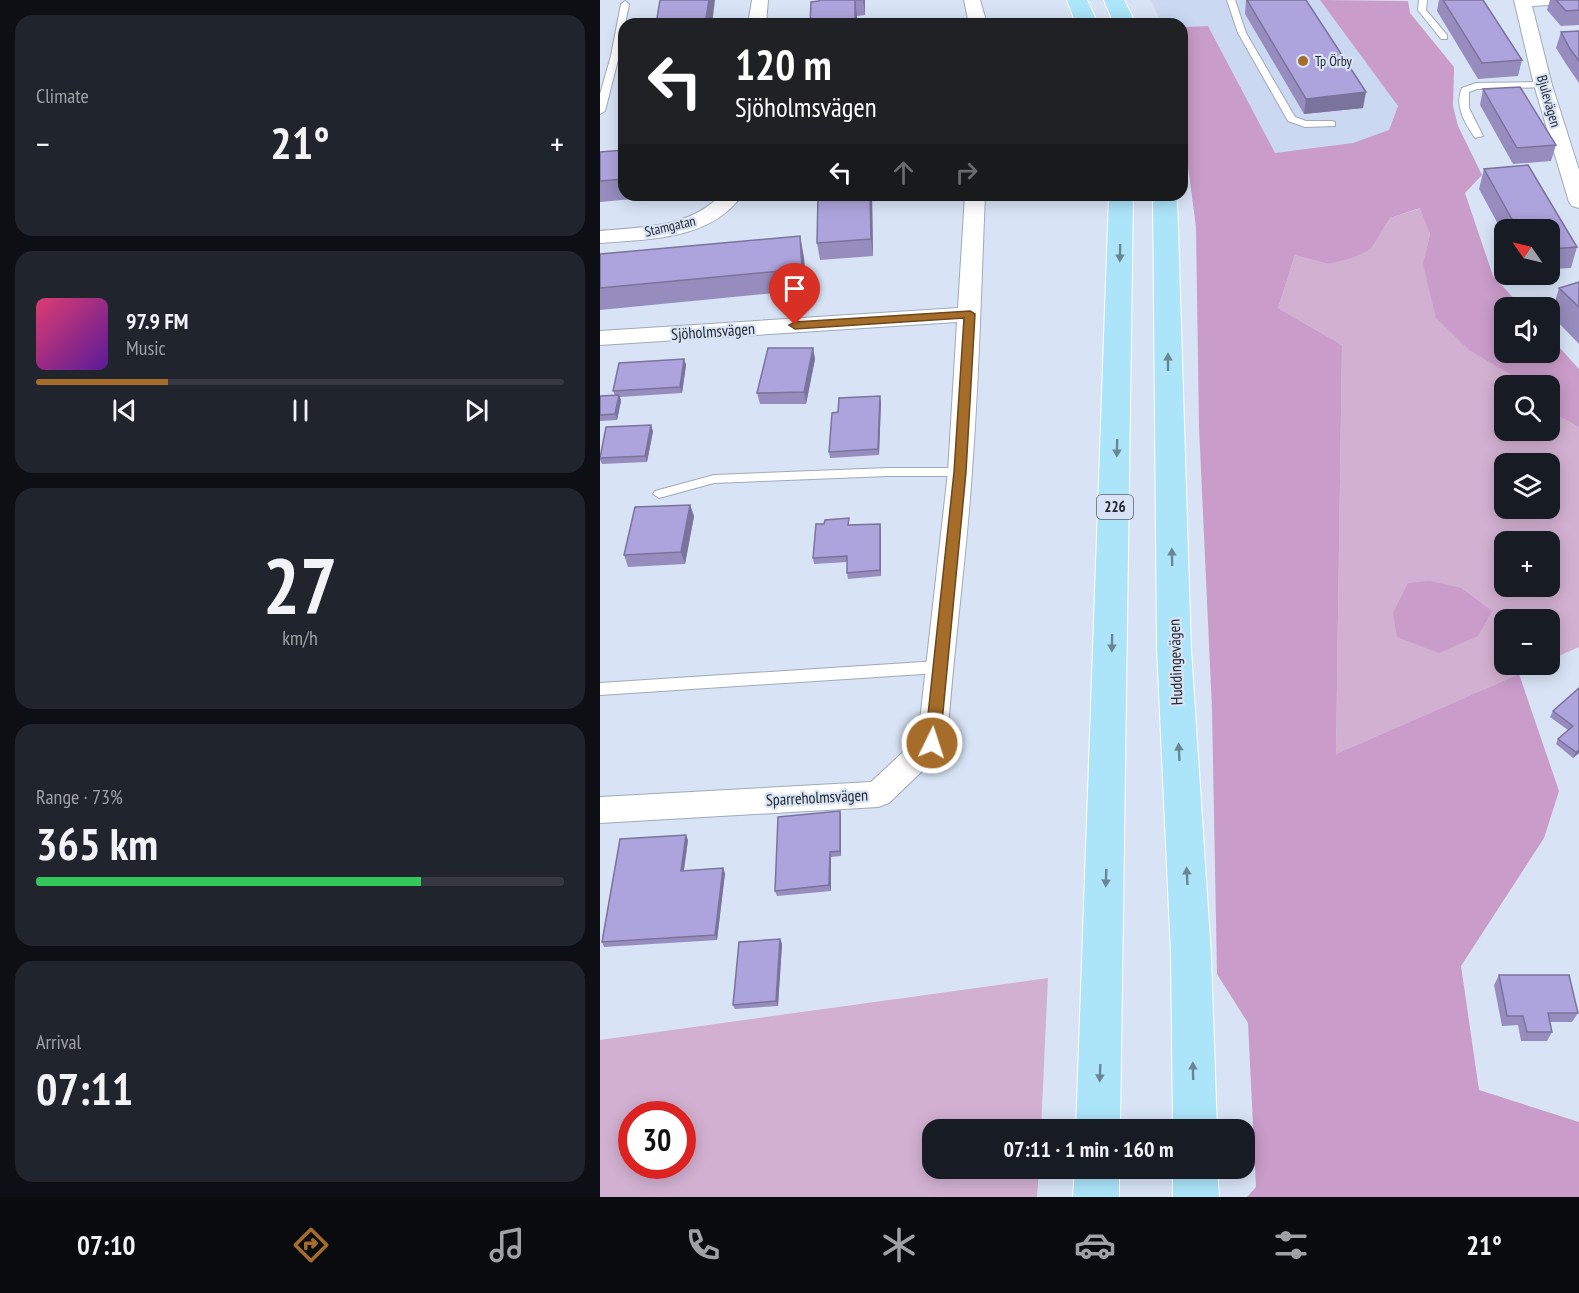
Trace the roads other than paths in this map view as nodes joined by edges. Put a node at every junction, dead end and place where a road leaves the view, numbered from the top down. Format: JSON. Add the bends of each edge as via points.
{"nodes":[{"id":1,"x":759,"y":0,"type":"edge"},
{"id":2,"x":972,"y":0,"type":"edge"},
{"id":3,"x":1077,"y":0,"type":"edge"},
{"id":4,"x":1114,"y":0,"type":"edge"},
{"id":5,"x":1231,"y":0,"type":"edge"},
{"id":6,"x":1423,"y":0,"type":"edge"},
{"id":7,"x":1549,"y":0,"type":"edge"},
{"id":8,"x":1522,"y":1,"type":"edge"},
{"id":9,"x":625,"y":4,"type":"dead end"},
{"id":10,"x":622,"y":18,"type":"edge"},
{"id":11,"x":758,"y":18,"type":"edge"},
{"id":12,"x":976,"y":18,"type":"edge"},
{"id":13,"x":1084,"y":18,"type":"edge"},
{"id":14,"x":1122,"y":18,"type":"edge"},
{"id":15,"x":1444,"y":37,"type":"dead end"},
{"id":16,"x":618,"y":40,"type":"edge"},
{"id":17,"x":1543,"y":85,"type":"junction"},
{"id":18,"x":600,"y":111,"type":"edge"},
{"id":19,"x":1332,"y":124,"type":"dead end"},
{"id":20,"x":1478,"y":136,"type":"dead end"},
{"id":21,"x":728,"y":201,"type":"edge"},
{"id":22,"x":975,"y":201,"type":"edge"},
{"id":23,"x":1120,"y":201,"type":"edge"},
{"id":24,"x":1165,"y":201,"type":"edge"},
{"id":25,"x":1579,"y":202,"type":"edge"},
{"id":26,"x":600,"y":237,"type":"edge"},
{"id":27,"x":970,"y":314,"type":"junction"},
{"id":28,"x":600,"y":338,"type":"edge"},
{"id":29,"x":960,"y":472,"type":"junction"},
{"id":30,"x":659,"y":494,"type":"dead end"},
{"id":31,"x":938,"y":667,"type":"junction"},
{"id":32,"x":600,"y":689,"type":"edge"},
{"id":33,"x":600,"y":810,"type":"edge"},
{"id":34,"x":1098,"y":1119,"type":"edge"},
{"id":35,"x":1195,"y":1119,"type":"edge"},
{"id":36,"x":1097,"y":1179,"type":"edge"},
{"id":37,"x":1196,"y":1179,"type":"edge"},
{"id":38,"x":1096,"y":1197,"type":"edge"},
{"id":39,"x":1196,"y":1197,"type":"edge"}],
"edges":[{"from":1,"to":11,"type":"street"},
{"from":2,"to":12,"type":"street"},
{"from":3,"to":13,"type":"main road"},
{"from":4,"to":14,"type":"main road"},
{"from":5,"to":19,"type":"lane","via":[[1242,33],[1291,119],[1305,124]]},
{"from":6,"to":15,"type":"lane","via":[[1422,10]]},
{"from":7,"to":8,"type":"street"},
{"from":8,"to":17,"type":"street","name":"Bjulevägen"},
{"from":9,"to":10,"type":"lane"},
{"from":16,"to":18,"type":"lane"},
{"from":17,"to":20,"type":"lane","via":[[1476,86],[1466,90],[1462,99],[1465,114]]},
{"from":17,"to":25,"type":"street","name":"Bjulevägen"},
{"from":21,"to":26,"type":"street","name":"Stamgatan","via":[[694,224]]},
{"from":22,"to":27,"type":"street","name":"Sparreholmsvägen"},
{"from":23,"to":34,"type":"main road","number":"226","one_way":true},
{"from":35,"to":24,"type":"main road","name":"Huddingevägen","one_way":true,"via":[[1191,954],[1174,649]]},
{"from":27,"to":28,"type":"street","name":"Sjöholmsvägen"},
{"from":27,"to":29,"type":"street","name":"Sparreholmsvägen"},
{"from":29,"to":30,"type":"lane","via":[[714,479]]},
{"from":29,"to":31,"type":"street","name":"Sparreholmsvägen"},
{"from":31,"to":32,"type":"lane"},
{"from":31,"to":33,"type":"street","name":"Sparreholmsvägen","via":[[932,743],[878,794]]},
{"from":36,"to":38,"type":"main road"},
{"from":37,"to":39,"type":"main road"}]}
